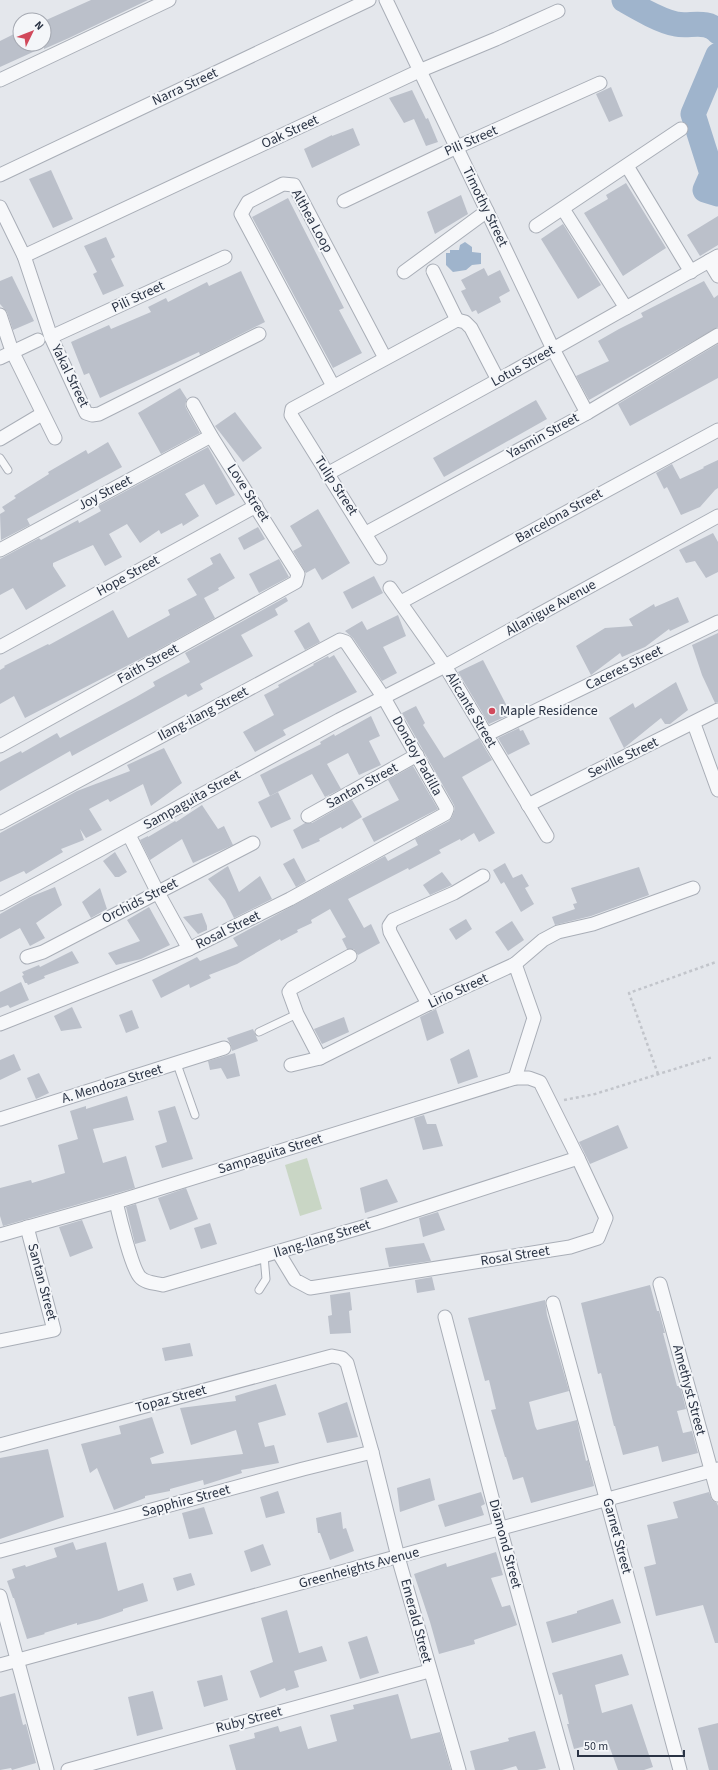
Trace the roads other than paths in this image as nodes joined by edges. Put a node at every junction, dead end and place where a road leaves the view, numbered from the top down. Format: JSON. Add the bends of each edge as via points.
{"nodes":[{"id":1,"x":169,"y":0,"type":"edge"},
{"id":2,"x":370,"y":0,"type":"edge"},
{"id":3,"x":386,"y":0,"type":"edge"},
{"id":4,"x":558,"y":11,"type":"dead end"},
{"id":5,"x":419,"y":71,"type":"junction"},
{"id":6,"x":0,"y":80,"type":"edge"},
{"id":7,"x":600,"y":83,"type":"dead end"},
{"id":8,"x":681,"y":129,"type":"dead end"},
{"id":9,"x":455,"y":148,"type":"junction"},
{"id":10,"x":627,"y":166,"type":"junction"},
{"id":11,"x":0,"y":175,"type":"edge"},
{"id":12,"x":344,"y":201,"type":"dead end"},
{"id":13,"x":0,"y":206,"type":"edge"},
{"id":14,"x":563,"y":209,"type":"junction"},
{"id":15,"x":487,"y":211,"type":"junction"},
{"id":16,"x":536,"y":226,"type":"dead end"},
{"id":17,"x":24,"y":256,"type":"junction"},
{"id":18,"x":225,"y":257,"type":"dead end"},
{"id":19,"x":714,"y":258,"type":"edge"},
{"id":20,"x":432,"y":271,"type":"dead end"},
{"id":21,"x":404,"y":272,"type":"dead end"},
{"id":22,"x":691,"y":272,"type":"junction"},
{"id":23,"x":718,"y":276,"type":"edge"},
{"id":24,"x":626,"y":308,"type":"junction"},
{"id":25,"x":0,"y":315,"type":"edge"},
{"id":26,"x":457,"y":320,"type":"junction"},
{"id":27,"x":259,"y":334,"type":"dead end"},
{"id":28,"x":718,"y":335,"type":"edge"},
{"id":29,"x":51,"y":337,"type":"junction"},
{"id":30,"x":38,"y":340,"type":"dead end"},
{"id":31,"x":553,"y":349,"type":"junction"},
{"id":32,"x":12,"y":351,"type":"junction"},
{"id":33,"x":0,"y":358,"type":"edge"},
{"id":34,"x":385,"y":358,"type":"junction"},
{"id":35,"x":498,"y":380,"type":"junction"},
{"id":36,"x":333,"y":386,"type":"junction"},
{"id":37,"x":193,"y":404,"type":"dead end"},
{"id":38,"x":587,"y":413,"type":"junction"},
{"id":39,"x":42,"y":414,"type":"junction"},
{"id":40,"x":718,"y":430,"type":"edge"},
{"id":41,"x":211,"y":436,"type":"junction"},
{"id":42,"x":55,"y":438,"type":"dead end"},
{"id":43,"x":0,"y":439,"type":"edge"},
{"id":44,"x":0,"y":458,"type":"edge"},
{"id":45,"x":8,"y":470,"type":"dead end"},
{"id":46,"x":327,"y":474,"type":"junction"},
{"id":47,"x":256,"y":506,"type":"junction"},
{"id":48,"x":718,"y":516,"type":"edge"},
{"id":49,"x":366,"y":533,"type":"junction"},
{"id":50,"x":0,"y":550,"type":"edge"},
{"id":51,"x":380,"y":558,"type":"dead end"},
{"id":52,"x":296,"y":582,"type":"joint"},
{"id":53,"x":390,"y":588,"type":"dead end"},
{"id":54,"x":401,"y":602,"type":"junction"},
{"id":55,"x":718,"y":622,"type":"edge"},
{"id":56,"x":0,"y":647,"type":"edge"},
{"id":57,"x":445,"y":666,"type":"junction"},
{"id":58,"x":384,"y":698,"type":"junction"},
{"id":59,"x":718,"y":710,"type":"edge"},
{"id":60,"x":694,"y":724,"type":"junction"},
{"id":61,"x":486,"y":735,"type":"junction"},
{"id":62,"x":0,"y":746,"type":"edge"},
{"id":63,"x":417,"y":755,"type":"junction"},
{"id":64,"x":718,"y":790,"type":"edge"},
{"id":65,"x":528,"y":805,"type":"junction"},
{"id":66,"x":445,"y":814,"type":"joint"},
{"id":67,"x":308,"y":816,"type":"dead end"},
{"id":68,"x":0,"y":823,"type":"edge"},
{"id":69,"x":129,"y":835,"type":"junction"},
{"id":70,"x":547,"y":836,"type":"dead end"},
{"id":71,"x":253,"y":843,"type":"dead end"},
{"id":72,"x":483,"y":876,"type":"dead end"},
{"id":73,"x":692,"y":888,"type":"dead end"},
{"id":74,"x":157,"y":892,"type":"junction"},
{"id":75,"x":0,"y":904,"type":"edge"},
{"id":76,"x":189,"y":949,"type":"junction"},
{"id":77,"x":350,"y":956,"type":"dead end"},
{"id":78,"x":28,"y":957,"type":"dead end"},
{"id":79,"x":515,"y":964,"type":"junction"},
{"id":80,"x":428,"y":1004,"type":"junction"},
{"id":81,"x":297,"y":1014,"type":"junction"},
{"id":82,"x":0,"y":1024,"type":"edge"},
{"id":83,"x":259,"y":1032,"type":"dead end"},
{"id":84,"x":224,"y":1048,"type":"dead end"},
{"id":85,"x":320,"y":1058,"type":"junction"},
{"id":86,"x":177,"y":1064,"type":"junction"},
{"id":87,"x":291,"y":1065,"type":"dead end"},
{"id":88,"x":515,"y":1078,"type":"junction"},
{"id":89,"x":540,"y":1082,"type":"joint"},
{"id":90,"x":196,"y":1115,"type":"dead end"},
{"id":91,"x":0,"y":1120,"type":"edge"},
{"id":92,"x":578,"y":1158,"type":"junction"},
{"id":93,"x":116,"y":1202,"type":"junction"},
{"id":94,"x":27,"y":1227,"type":"junction"},
{"id":95,"x":0,"y":1235,"type":"edge"},
{"id":96,"x":278,"y":1252,"type":"junction"},
{"id":97,"x":264,"y":1256,"type":"junction"},
{"id":98,"x":660,"y":1284,"type":"dead end"},
{"id":99,"x":258,"y":1290,"type":"dead end"},
{"id":100,"x":553,"y":1303,"type":"dead end"},
{"id":101,"x":445,"y":1317,"type":"dead end"},
{"id":102,"x":0,"y":1341,"type":"edge"},
{"id":103,"x":342,"y":1358,"type":"joint"},
{"id":104,"x":0,"y":1445,"type":"edge"},
{"id":105,"x":372,"y":1452,"type":"junction"},
{"id":106,"x":715,"y":1470,"type":"edge"},
{"id":107,"x":718,"y":1495,"type":"edge"},
{"id":108,"x":607,"y":1499,"type":"junction"},
{"id":109,"x":500,"y":1528,"type":"junction"},
{"id":110,"x":0,"y":1551,"type":"edge"},
{"id":111,"x":398,"y":1557,"type":"junction"},
{"id":112,"x":0,"y":1596,"type":"edge"},
{"id":113,"x":17,"y":1661,"type":"junction"},
{"id":114,"x":0,"y":1665,"type":"edge"},
{"id":115,"x":429,"y":1671,"type":"junction"},
{"id":116,"x":47,"y":1770,"type":"edge"},
{"id":117,"x":68,"y":1770,"type":"edge"},
{"id":118,"x":459,"y":1770,"type":"edge"},
{"id":119,"x":567,"y":1770,"type":"edge"},
{"id":120,"x":680,"y":1770,"type":"edge"}],
"edges":[{"from":1,"to":6,"type":"street"},
{"from":2,"to":11,"type":"street","name":"Narra Street"},
{"from":3,"to":5,"type":"street","name":"Timothy Street"},
{"from":4,"to":5,"type":"street","name":"Oak Street","via":[[496,40]]},
{"from":5,"to":9,"type":"street","name":"Timothy Street"},
{"from":5,"to":17,"type":"street","name":"Oak Street"},
{"from":7,"to":9,"type":"street","name":"Pili Street"},
{"from":8,"to":10,"type":"street"},
{"from":9,"to":12,"type":"street","name":"Pili Street"},
{"from":9,"to":15,"type":"street","name":"Timothy Street"},
{"from":10,"to":14,"type":"street"},
{"from":10,"to":22,"type":"street"},
{"from":13,"to":17,"type":"street","name":"Yakal Street"},
{"from":14,"to":16,"type":"street"},
{"from":14,"to":24,"type":"street"},
{"from":15,"to":21,"type":"street"},
{"from":15,"to":31,"type":"street","name":"Timothy Street"},
{"from":17,"to":29,"type":"street","name":"Yakal Street"},
{"from":18,"to":29,"type":"street","name":"Pili Street"},
{"from":19,"to":22,"type":"street","name":"Lotus Street"},
{"from":19,"to":23,"type":"street"},
{"from":20,"to":26,"type":"street"},
{"from":22,"to":24,"type":"street","name":"Lotus Street"},
{"from":24,"to":31,"type":"street","name":"Lotus Street"},
{"from":25,"to":32,"type":"street"},
{"from":26,"to":34,"type":"street"},
{"from":26,"to":35,"type":"street","via":[[465,322],[470,328]]},
{"from":27,"to":29,"type":"street","name":"Yakal Street","via":[[99,414],[92,415],[86,412]]},
{"from":28,"to":38,"type":"street","name":"Yasmin Street"},
{"from":30,"to":32,"type":"street"},
{"from":31,"to":35,"type":"street","name":"Lotus Street"},
{"from":31,"to":38,"type":"street","name":"Timothy Street"},
{"from":32,"to":33,"type":"street"},
{"from":32,"to":39,"type":"street"},
{"from":34,"to":36,"type":"street"},
{"from":34,"to":36,"type":"street","name":"Althea Loop","via":[[294,185],[283,184],[248,202],[241,214]]},
{"from":35,"to":46,"type":"street","name":"Lotus Street"},
{"from":36,"to":46,"type":"street","name":"Tulip Street","via":[[292,409],[291,415]]},
{"from":37,"to":41,"type":"street","name":"Love Street"},
{"from":38,"to":49,"type":"street","name":"Yasmin Street"},
{"from":39,"to":42,"type":"street"},
{"from":39,"to":43,"type":"street"},
{"from":40,"to":54,"type":"street","name":"Barcelona Street"},
{"from":41,"to":47,"type":"street","name":"Love Street"},
{"from":41,"to":50,"type":"street","name":"Joy Street"},
{"from":44,"to":45,"type":"lane"},
{"from":46,"to":49,"type":"street","name":"Tulip Street"},
{"from":47,"to":52,"type":"street","name":"Love Street","via":[[298,574]]},
{"from":47,"to":56,"type":"street","name":"Hope Street"},
{"from":48,"to":57,"type":"street","name":"Allanigue Avenue"},
{"from":49,"to":51,"type":"street","name":"Tulip Street"},
{"from":52,"to":62,"type":"street","name":"Faith Street"},
{"from":53,"to":54,"type":"street","name":"Alicante Street"},
{"from":54,"to":57,"type":"street","name":"Alicante Street"},
{"from":55,"to":61,"type":"street","name":"Caceres Street"},
{"from":57,"to":58,"type":"street","name":"Allanigue Avenue"},
{"from":57,"to":61,"type":"street","name":"Alicante Street"},
{"from":58,"to":63,"type":"street","name":"Dondoy Padilla"},
{"from":58,"to":68,"type":"street","name":"Ilang-ilang Street","via":[[346,642],[340,640]]},
{"from":58,"to":69,"type":"street","name":"Sampaguita Street"},
{"from":59,"to":60,"type":"street","name":"Seville Street"},
{"from":60,"to":64,"type":"street"},
{"from":60,"to":65,"type":"street","name":"Seville Street"},
{"from":61,"to":65,"type":"street","name":"Alicante Street"},
{"from":63,"to":66,"type":"street","name":"Dondoy Padilla","via":[[446,809]]},
{"from":63,"to":67,"type":"street","name":"Santan Street"},
{"from":65,"to":70,"type":"street","name":"Alicante Street"},
{"from":66,"to":76,"type":"street","name":"Rosal Street","via":[[290,899]]},
{"from":69,"to":74,"type":"street"},
{"from":69,"to":75,"type":"street","name":"Sampaguita Street"},
{"from":71,"to":74,"type":"street","name":"Orchids Street"},
{"from":72,"to":80,"type":"street","via":[[454,893],[393,920],[389,926]]},
{"from":73,"to":79,"type":"street","name":"Lirio Street","via":[[593,924],[558,932],[543,940]]},
{"from":74,"to":76,"type":"street"},
{"from":74,"to":78,"type":"street","name":"Orchids Street","via":[[43,952]]},
{"from":76,"to":82,"type":"street","name":"Rosal Street"},
{"from":77,"to":81,"type":"street","via":[[292,988],[289,995]]},
{"from":79,"to":80,"type":"street","name":"Lirio Street"},
{"from":79,"to":88,"type":"street","via":[[534,1018]]},
{"from":80,"to":85,"type":"street","name":"Lirio Street"},
{"from":81,"to":83,"type":"lane"},
{"from":81,"to":85,"type":"street"},
{"from":84,"to":86,"type":"street","name":"A. Mendoza Street"},
{"from":85,"to":87,"type":"street","name":"Lirio Street"},
{"from":86,"to":90,"type":"lane"},
{"from":86,"to":91,"type":"street","name":"A. Mendoza Street"},
{"from":88,"to":89,"type":"street","name":"Sampaguita Street","via":[[529,1078]]},
{"from":88,"to":93,"type":"street","name":"Sampaguita Street"},
{"from":89,"to":92,"type":"street","name":"Rosal Street"},
{"from":92,"to":96,"type":"street","name":"Ilang-Ilang Street"},
{"from":92,"to":96,"type":"street","name":"Rosal Street","via":[[606,1218],[598,1238],[570,1247],[310,1288],[296,1280]]},
{"from":93,"to":94,"type":"street","name":"Sampaguita Street"},
{"from":93,"to":97,"type":"street","name":"Ilang-Ilang Street","via":[[139,1277],[149,1282],[163,1285]]},
{"from":94,"to":95,"type":"street","name":"Sampaguita Street"},
{"from":94,"to":102,"type":"street","name":"Santan Street","via":[[54,1330]]},
{"from":96,"to":97,"type":"street","name":"Ilang-Ilang Street"},
{"from":97,"to":99,"type":"lane","via":[[266,1278]]},
{"from":98,"to":106,"type":"street","name":"Amethyst Street"},
{"from":100,"to":108,"type":"street","name":"Garnet Street"},
{"from":101,"to":109,"type":"street","name":"Diamond Street"},
{"from":103,"to":104,"type":"street","name":"Topaz Street","via":[[332,1356]]},
{"from":103,"to":105,"type":"street","name":"Emerald Street","via":[[347,1362]]},
{"from":105,"to":110,"type":"street","name":"Sapphire Street"},
{"from":105,"to":111,"type":"street","name":"Emerald Street"},
{"from":106,"to":107,"type":"street","name":"Amethyst Street"},
{"from":106,"to":108,"type":"street","name":"Greenheights Avenue"},
{"from":108,"to":109,"type":"street","name":"Greenheights Avenue"},
{"from":108,"to":120,"type":"street","name":"Garnet Street"},
{"from":109,"to":111,"type":"street","name":"Greenheights Avenue"},
{"from":109,"to":119,"type":"street","name":"Diamond Street"},
{"from":111,"to":113,"type":"street","name":"Greenheights Avenue"},
{"from":111,"to":115,"type":"street","name":"Emerald Street"},
{"from":112,"to":113,"type":"street"},
{"from":113,"to":114,"type":"street","name":"Greenheights Avenue"},
{"from":113,"to":116,"type":"street"},
{"from":115,"to":117,"type":"street","name":"Ruby Street"},
{"from":115,"to":118,"type":"street","name":"Emerald Street"}]}
